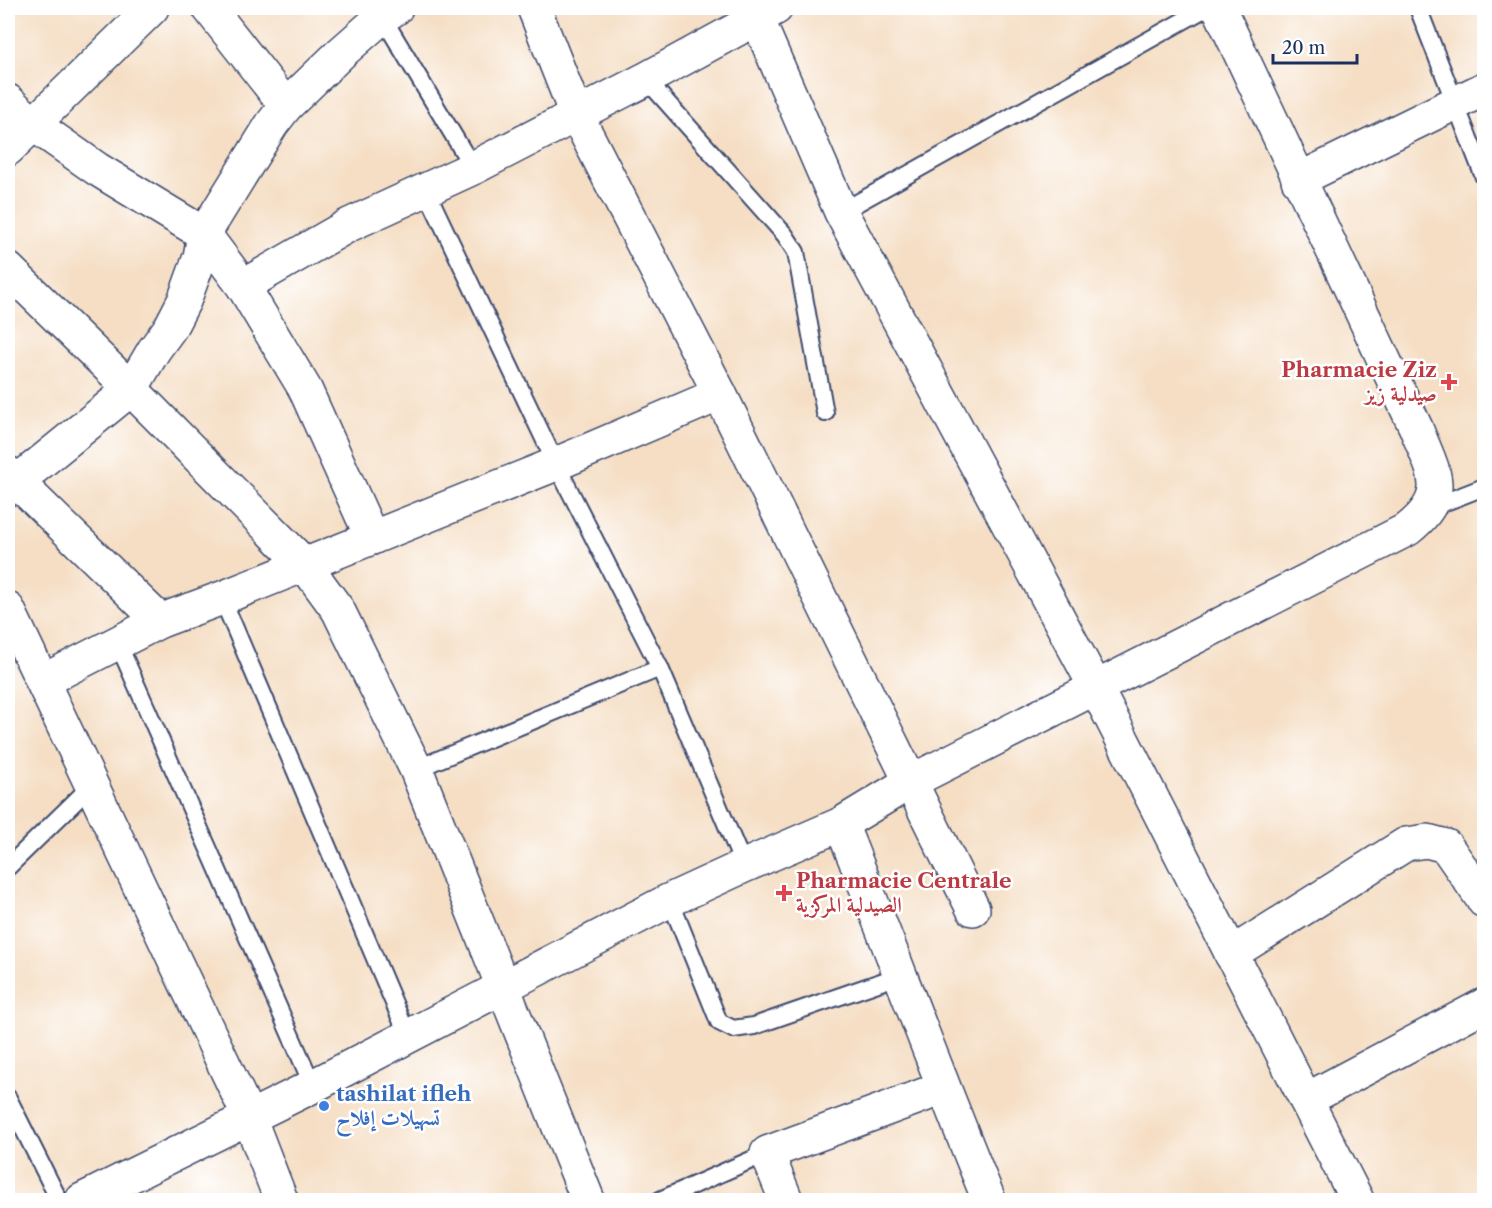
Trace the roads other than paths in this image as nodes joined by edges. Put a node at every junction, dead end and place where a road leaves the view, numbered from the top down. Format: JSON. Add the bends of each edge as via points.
{"nodes":[{"id":1,"x":152,"y":8,"type":"edge"},
{"id":2,"x":209,"y":8,"type":"edge"},
{"id":3,"x":534,"y":8,"type":"edge"},
{"id":4,"x":1206,"y":8,"type":"edge"},
{"id":5,"x":1219,"y":8,"type":"edge"},
{"id":6,"x":1418,"y":8,"type":"edge"},
{"id":7,"x":385,"y":11,"type":"edge"},
{"id":8,"x":768,"y":13,"type":"edge"},
{"id":9,"x":646,"y":79,"type":"junction"},
{"id":10,"x":1470,"y":96,"type":"edge"},
{"id":11,"x":8,"y":101,"type":"edge"},
{"id":12,"x":286,"y":106,"type":"junction"},
{"id":13,"x":576,"y":114,"type":"junction"},
{"id":14,"x":33,"y":124,"type":"junction"},
{"id":15,"x":8,"y":149,"type":"edge"},
{"id":16,"x":473,"y":168,"type":"junction"},
{"id":17,"x":1485,"y":177,"type":"edge"},
{"id":18,"x":1299,"y":180,"type":"junction"},
{"id":19,"x":426,"y":190,"type":"junction"},
{"id":20,"x":841,"y":212,"type":"junction"},
{"id":21,"x":204,"y":234,"type":"junction"},
{"id":22,"x":8,"y":269,"type":"edge"},
{"id":23,"x":243,"y":286,"type":"junction"},
{"id":24,"x":131,"y":388,"type":"junction"},
{"id":25,"x":720,"y":394,"type":"junction"},
{"id":26,"x":825,"y":413,"type":"dead end"},
{"id":27,"x":556,"y":464,"type":"junction"},
{"id":28,"x":10,"y":481,"type":"edge"},
{"id":29,"x":1485,"y":488,"type":"edge"},
{"id":30,"x":1430,"y":508,"type":"junction"},
{"id":31,"x":372,"y":538,"type":"junction"},
{"id":32,"x":305,"y":565,"type":"junction"},
{"id":33,"x":222,"y":598,"type":"junction"},
{"id":34,"x":8,"y":609,"type":"edge"},
{"id":35,"x":160,"y":621,"type":"junction"},
{"id":36,"x":117,"y":641,"type":"junction"},
{"id":37,"x":660,"y":668,"type":"junction"},
{"id":38,"x":43,"y":681,"type":"junction"},
{"id":39,"x":1096,"y":688,"type":"junction"},
{"id":40,"x":416,"y":769,"type":"junction"},
{"id":41,"x":910,"y":782,"type":"junction"},
{"id":42,"x":90,"y":787,"type":"junction"},
{"id":43,"x":842,"y":824,"type":"junction"},
{"id":44,"x":744,"y":866,"type":"junction"},
{"id":45,"x":8,"y":867,"type":"edge"},
{"id":46,"x":670,"y":900,"type":"junction"},
{"id":47,"x":1485,"y":901,"type":"edge"},
{"id":48,"x":973,"y":909,"type":"dead end"},
{"id":49,"x":1231,"y":954,"type":"junction"},
{"id":50,"x":902,"y":975,"type":"junction"},
{"id":51,"x":502,"y":988,"type":"junction"},
{"id":52,"x":1485,"y":1005,"type":"edge"},
{"id":53,"x":408,"y":1036,"type":"junction"},
{"id":54,"x":313,"y":1086,"type":"junction"},
{"id":55,"x":943,"y":1088,"type":"junction"},
{"id":56,"x":8,"y":1098,"type":"edge"},
{"id":57,"x":1306,"y":1100,"type":"junction"},
{"id":58,"x":249,"y":1117,"type":"junction"},
{"id":59,"x":767,"y":1153,"type":"junction"},
{"id":60,"x":59,"y":1200,"type":"edge"},
{"id":61,"x":82,"y":1200,"type":"edge"},
{"id":62,"x":281,"y":1200,"type":"edge"},
{"id":63,"x":588,"y":1200,"type":"edge"},
{"id":64,"x":660,"y":1200,"type":"edge"},
{"id":65,"x":786,"y":1200,"type":"edge"},
{"id":66,"x":989,"y":1200,"type":"edge"},
{"id":67,"x":1357,"y":1200,"type":"edge"}],
"edges":[{"from":1,"to":14,"type":"street"},
{"from":2,"to":12,"type":"street"},
{"from":3,"to":13,"type":"street"},
{"from":4,"to":20,"type":"lane"},
{"from":5,"to":18,"type":"street"},
{"from":6,"to":10,"type":"lane"},
{"from":7,"to":12,"type":"street"},
{"from":7,"to":16,"type":"lane"},
{"from":8,"to":9,"type":"street"},
{"from":8,"to":20,"type":"street"},
{"from":9,"to":13,"type":"street"},
{"from":9,"to":26,"type":"lane","via":[[796,252]]},
{"from":10,"to":17,"type":"lane"},
{"from":10,"to":18,"type":"street"},
{"from":11,"to":14,"type":"street"},
{"from":12,"to":21,"type":"street"},
{"from":13,"to":16,"type":"street"},
{"from":13,"to":25,"type":"street"},
{"from":14,"to":15,"type":"street"},
{"from":14,"to":21,"type":"street"},
{"from":16,"to":19,"type":"street"},
{"from":18,"to":30,"type":"street","via":[[1416,428],[1436,486]]},
{"from":19,"to":23,"type":"street","via":[[349,225]]},
{"from":19,"to":27,"type":"lane"},
{"from":20,"to":39,"type":"street"},
{"from":21,"to":23,"type":"street"},
{"from":21,"to":24,"type":"street","via":[[184,301]]},
{"from":22,"to":24,"type":"street"},
{"from":23,"to":31,"type":"street","via":[[305,389]]},
{"from":24,"to":28,"type":"street"},
{"from":24,"to":32,"type":"street"},
{"from":25,"to":27,"type":"street"},
{"from":25,"to":41,"type":"street"},
{"from":27,"to":31,"type":"street"},
{"from":27,"to":37,"type":"lane"},
{"from":28,"to":35,"type":"street"},
{"from":29,"to":30,"type":"lane"},
{"from":30,"to":39,"type":"street","via":[[1408,529]]},
{"from":31,"to":32,"type":"street"},
{"from":32,"to":33,"type":"street"},
{"from":32,"to":40,"type":"street","via":[[338,610]]},
{"from":33,"to":35,"type":"street"},
{"from":33,"to":53,"type":"lane"},
{"from":34,"to":38,"type":"street"},
{"from":35,"to":36,"type":"street"},
{"from":36,"to":38,"type":"street"},
{"from":36,"to":54,"type":"lane"},
{"from":37,"to":40,"type":"lane"},
{"from":37,"to":44,"type":"lane"},
{"from":38,"to":42,"type":"street"},
{"from":39,"to":41,"type":"street"},
{"from":39,"to":49,"type":"street"},
{"from":40,"to":51,"type":"street"},
{"from":41,"to":43,"type":"street"},
{"from":41,"to":48,"type":"street"},
{"from":42,"to":45,"type":"lane"},
{"from":42,"to":58,"type":"street"},
{"from":43,"to":44,"type":"street"},
{"from":43,"to":50,"type":"street"},
{"from":44,"to":46,"type":"street"},
{"from":46,"to":50,"type":"lane","via":[[719,1022],[733,1029],[754,1026]]},
{"from":46,"to":51,"type":"street"},
{"from":47,"to":49,"type":"street","via":[[1446,846],[1427,841],[1406,844]]},
{"from":49,"to":57,"type":"street"},
{"from":50,"to":55,"type":"street"},
{"from":51,"to":53,"type":"street"},
{"from":51,"to":63,"type":"street"},
{"from":52,"to":57,"type":"street"},
{"from":53,"to":54,"type":"street"},
{"from":54,"to":58,"type":"street"},
{"from":55,"to":59,"type":"street"},
{"from":55,"to":66,"type":"street"},
{"from":56,"to":60,"type":"lane"},
{"from":57,"to":67,"type":"street"},
{"from":58,"to":61,"type":"street"},
{"from":58,"to":62,"type":"street"},
{"from":59,"to":64,"type":"lane"},
{"from":59,"to":65,"type":"street"}]}
